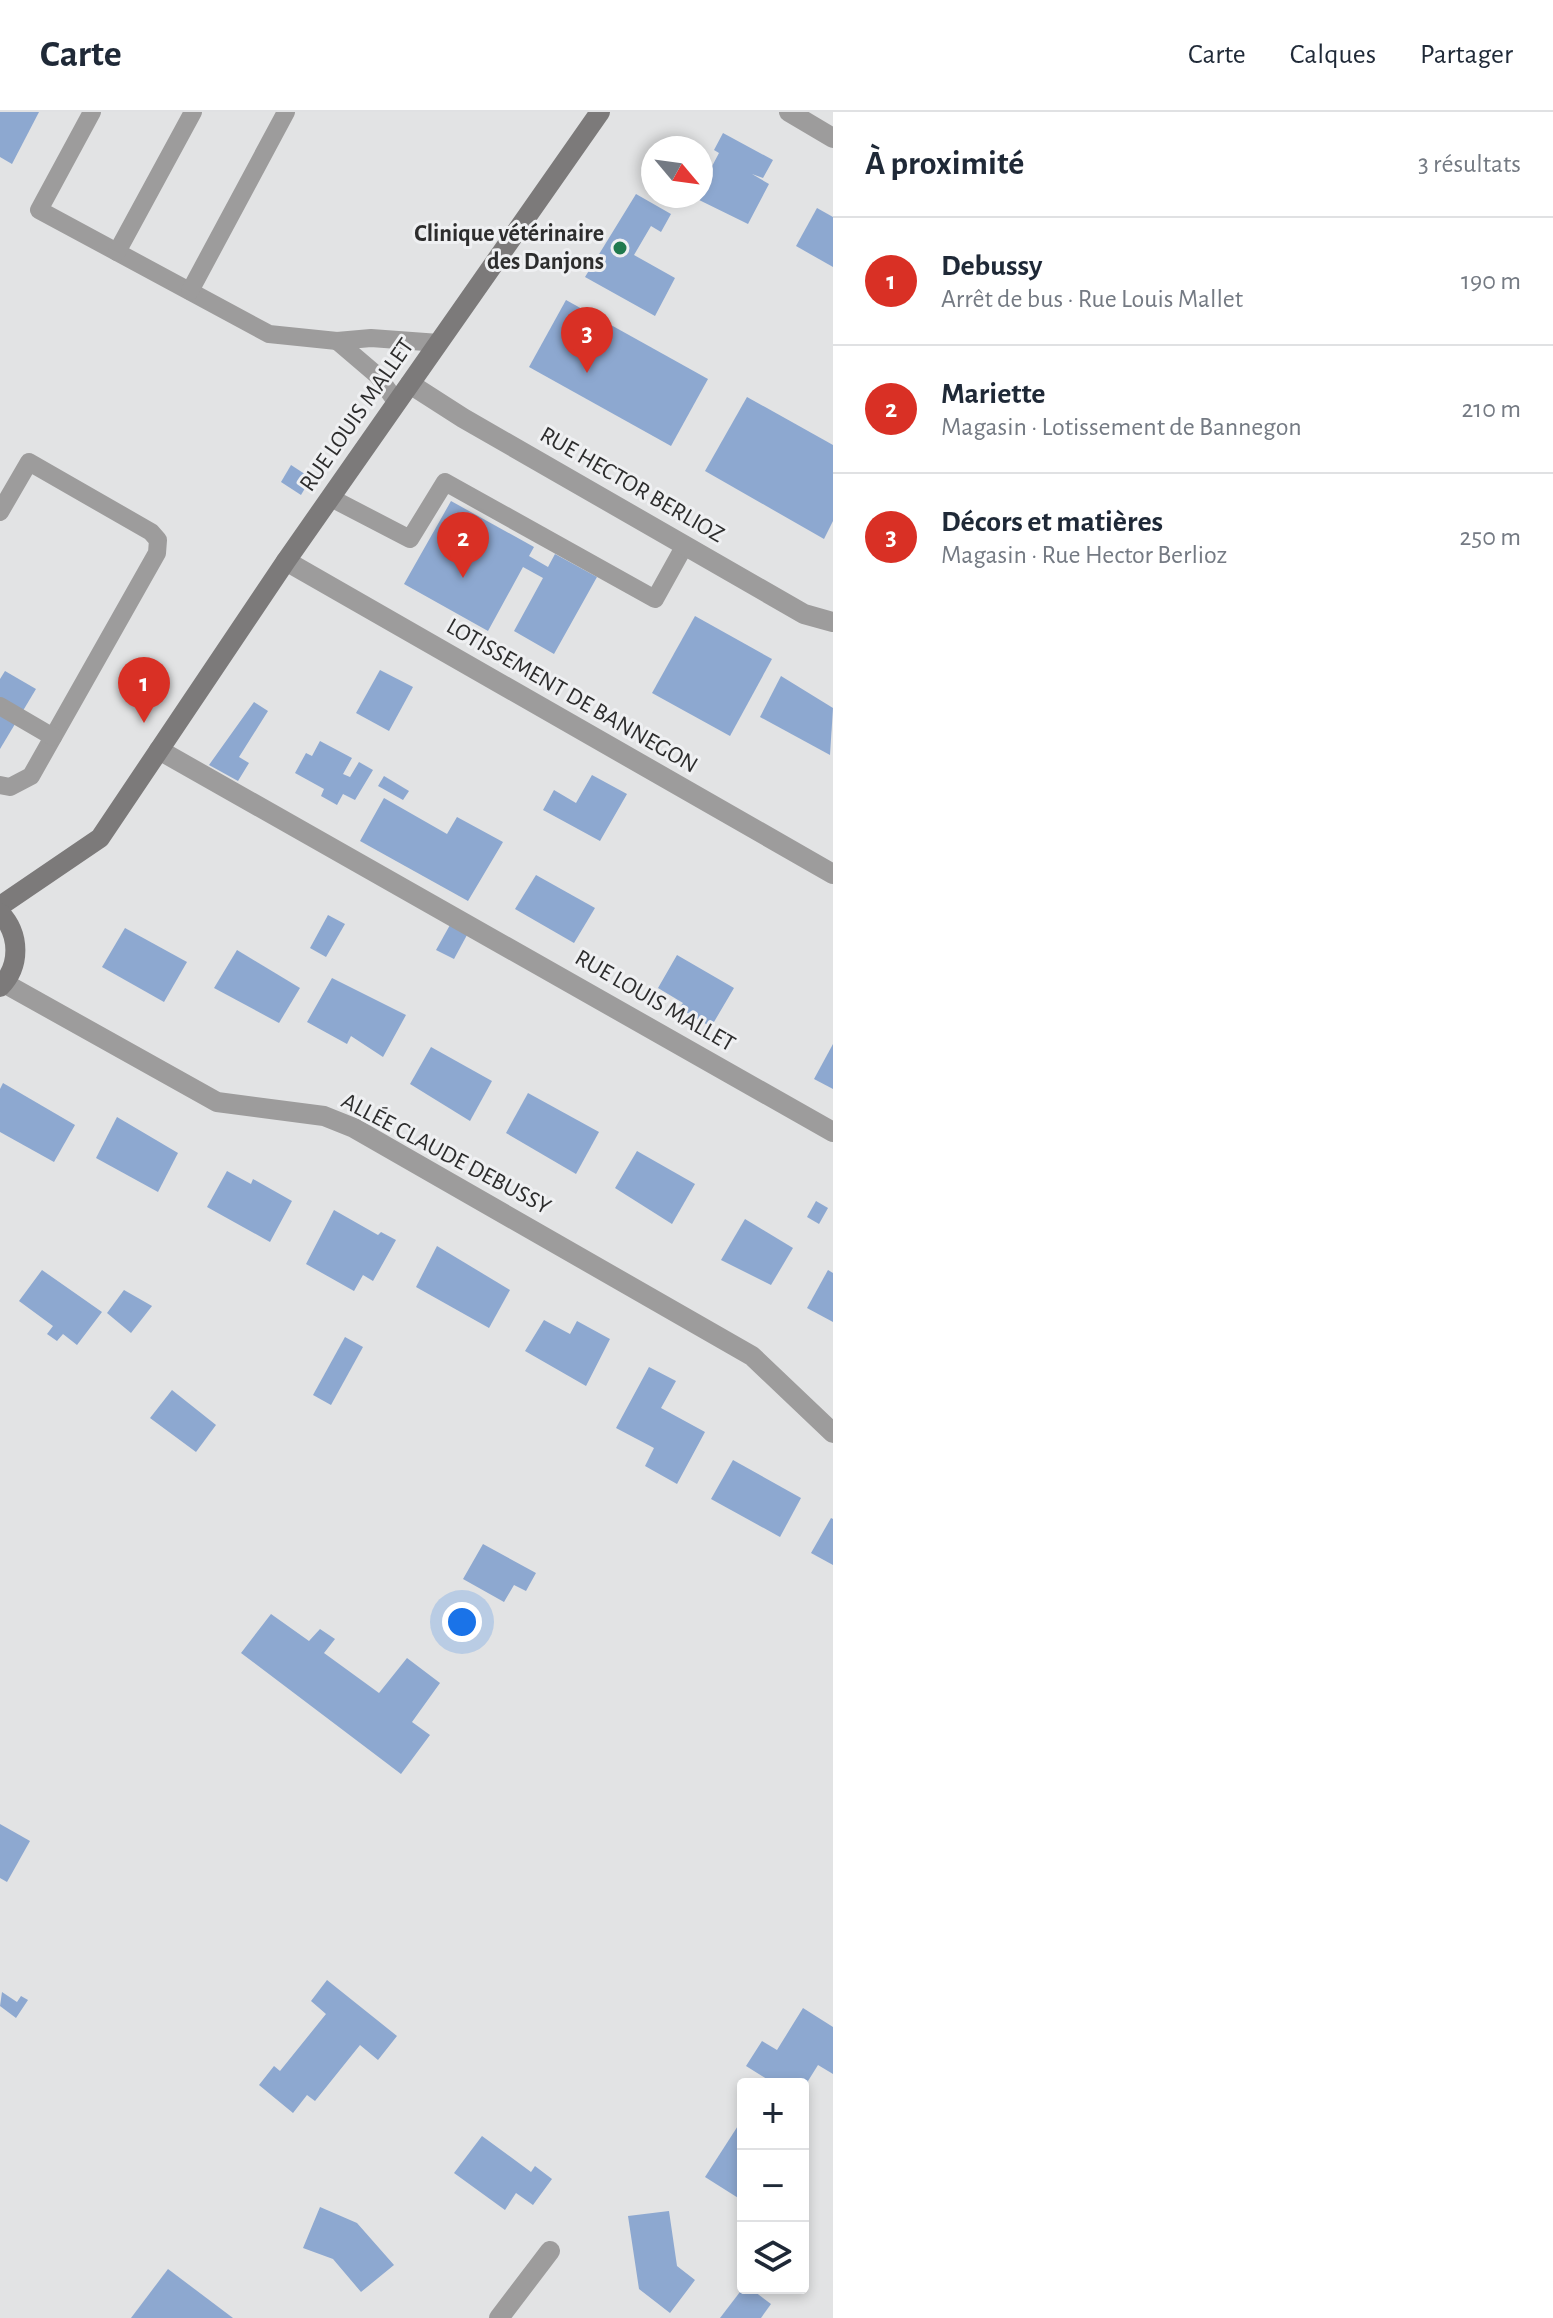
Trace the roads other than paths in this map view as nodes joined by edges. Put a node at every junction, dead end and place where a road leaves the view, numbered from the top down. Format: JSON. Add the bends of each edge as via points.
{"nodes":[{"id":1,"x":92,"y":112,"type":"edge"},
{"id":2,"x":193,"y":112,"type":"edge"},
{"id":3,"x":286,"y":112,"type":"edge"},
{"id":4,"x":600,"y":112,"type":"edge"},
{"id":5,"x":789,"y":112,"type":"edge"},
{"id":6,"x":833,"y":138,"type":"edge"},
{"id":7,"x":117,"y":252,"type":"junction"},
{"id":8,"x":190,"y":291,"type":"junction"},
{"id":9,"x":337,"y":341,"type":"junction"},
{"id":10,"x":439,"y":343,"type":"junction"},
{"id":11,"x":410,"y":384,"type":"junction"},
{"id":12,"x":397,"y":403,"type":"junction"},
{"id":13,"x":331,"y":498,"type":"junction"},
{"id":14,"x":0,"y":512,"type":"edge"},
{"id":15,"x":685,"y":545,"type":"junction"},
{"id":16,"x":286,"y":561,"type":"junction"},
{"id":17,"x":833,"y":622,"type":"edge"},
{"id":18,"x":0,"y":706,"type":"edge"},
{"id":19,"x":53,"y":737,"type":"junction"},
{"id":20,"x":159,"y":750,"type":"junction"},
{"id":21,"x":0,"y":785,"type":"edge"},
{"id":22,"x":833,"y":874,"type":"edge"},
{"id":23,"x":0,"y":906,"type":"edge"},
{"id":24,"x":0,"y":913,"type":"edge"},
{"id":25,"x":2,"y":985,"type":"edge"},
{"id":26,"x":833,"y":1132,"type":"edge"},
{"id":27,"x":833,"y":1433,"type":"edge"},
{"id":28,"x":550,"y":2251,"type":"dead end"},
{"id":29,"x":499,"y":2318,"type":"edge"}],
"edges":[{"from":1,"to":7,"type":"lane","via":[[39,210]]},
{"from":2,"to":7,"type":"lane"},
{"from":3,"to":8,"type":"lane"},
{"from":4,"to":10,"type":"main road","name":"RUE LOUIS MALLET"},
{"from":5,"to":6,"type":"street"},
{"from":7,"to":8,"type":"lane"},
{"from":8,"to":9,"type":"lane","via":[[269,334]]},
{"from":9,"to":10,"type":"lane"},
{"from":9,"to":12,"type":"lane","via":[[378,376]]},
{"from":10,"to":11,"type":"main road","name":"RUE LOUIS MALLET"},
{"from":11,"to":12,"type":"main road","name":"RUE LOUIS MALLET"},
{"from":11,"to":15,"type":"street","name":"RUE HECTOR BERLIOZ"},
{"from":12,"to":13,"type":"main road","name":"RUE LOUIS MALLET"},
{"from":13,"to":15,"type":"lane","via":[[410,539],[445,482],[655,599]]},
{"from":13,"to":16,"type":"main road","name":"RUE LOUIS MALLET"},
{"from":14,"to":19,"type":"lane","via":[[29,462],[158,540],[157,553]]},
{"from":15,"to":17,"type":"street","name":"RUE HECTOR BERLIOZ","via":[[804,614]]},
{"from":16,"to":20,"type":"main road","name":"RUE LOUIS MALLET"},
{"from":16,"to":22,"type":"street","name":"LOTISSEMENT DE BANNEGON"},
{"from":18,"to":19,"type":"lane"},
{"from":19,"to":21,"type":"lane","via":[[31,776],[10,787]]},
{"from":20,"to":23,"type":"main road","name":"RUE LOUIS MALLET","via":[[100,838]]},
{"from":20,"to":26,"type":"street","name":"RUE LOUIS MALLET"},
{"from":24,"to":25,"type":"main road","via":[[16,944],[16,958]]},
{"from":25,"to":27,"type":"street","name":"ALLÉE CLAUDE DEBUSSY","via":[[217,1102],[324,1116],[354,1128],[752,1356]]},
{"from":28,"to":29,"type":"street"}]}
